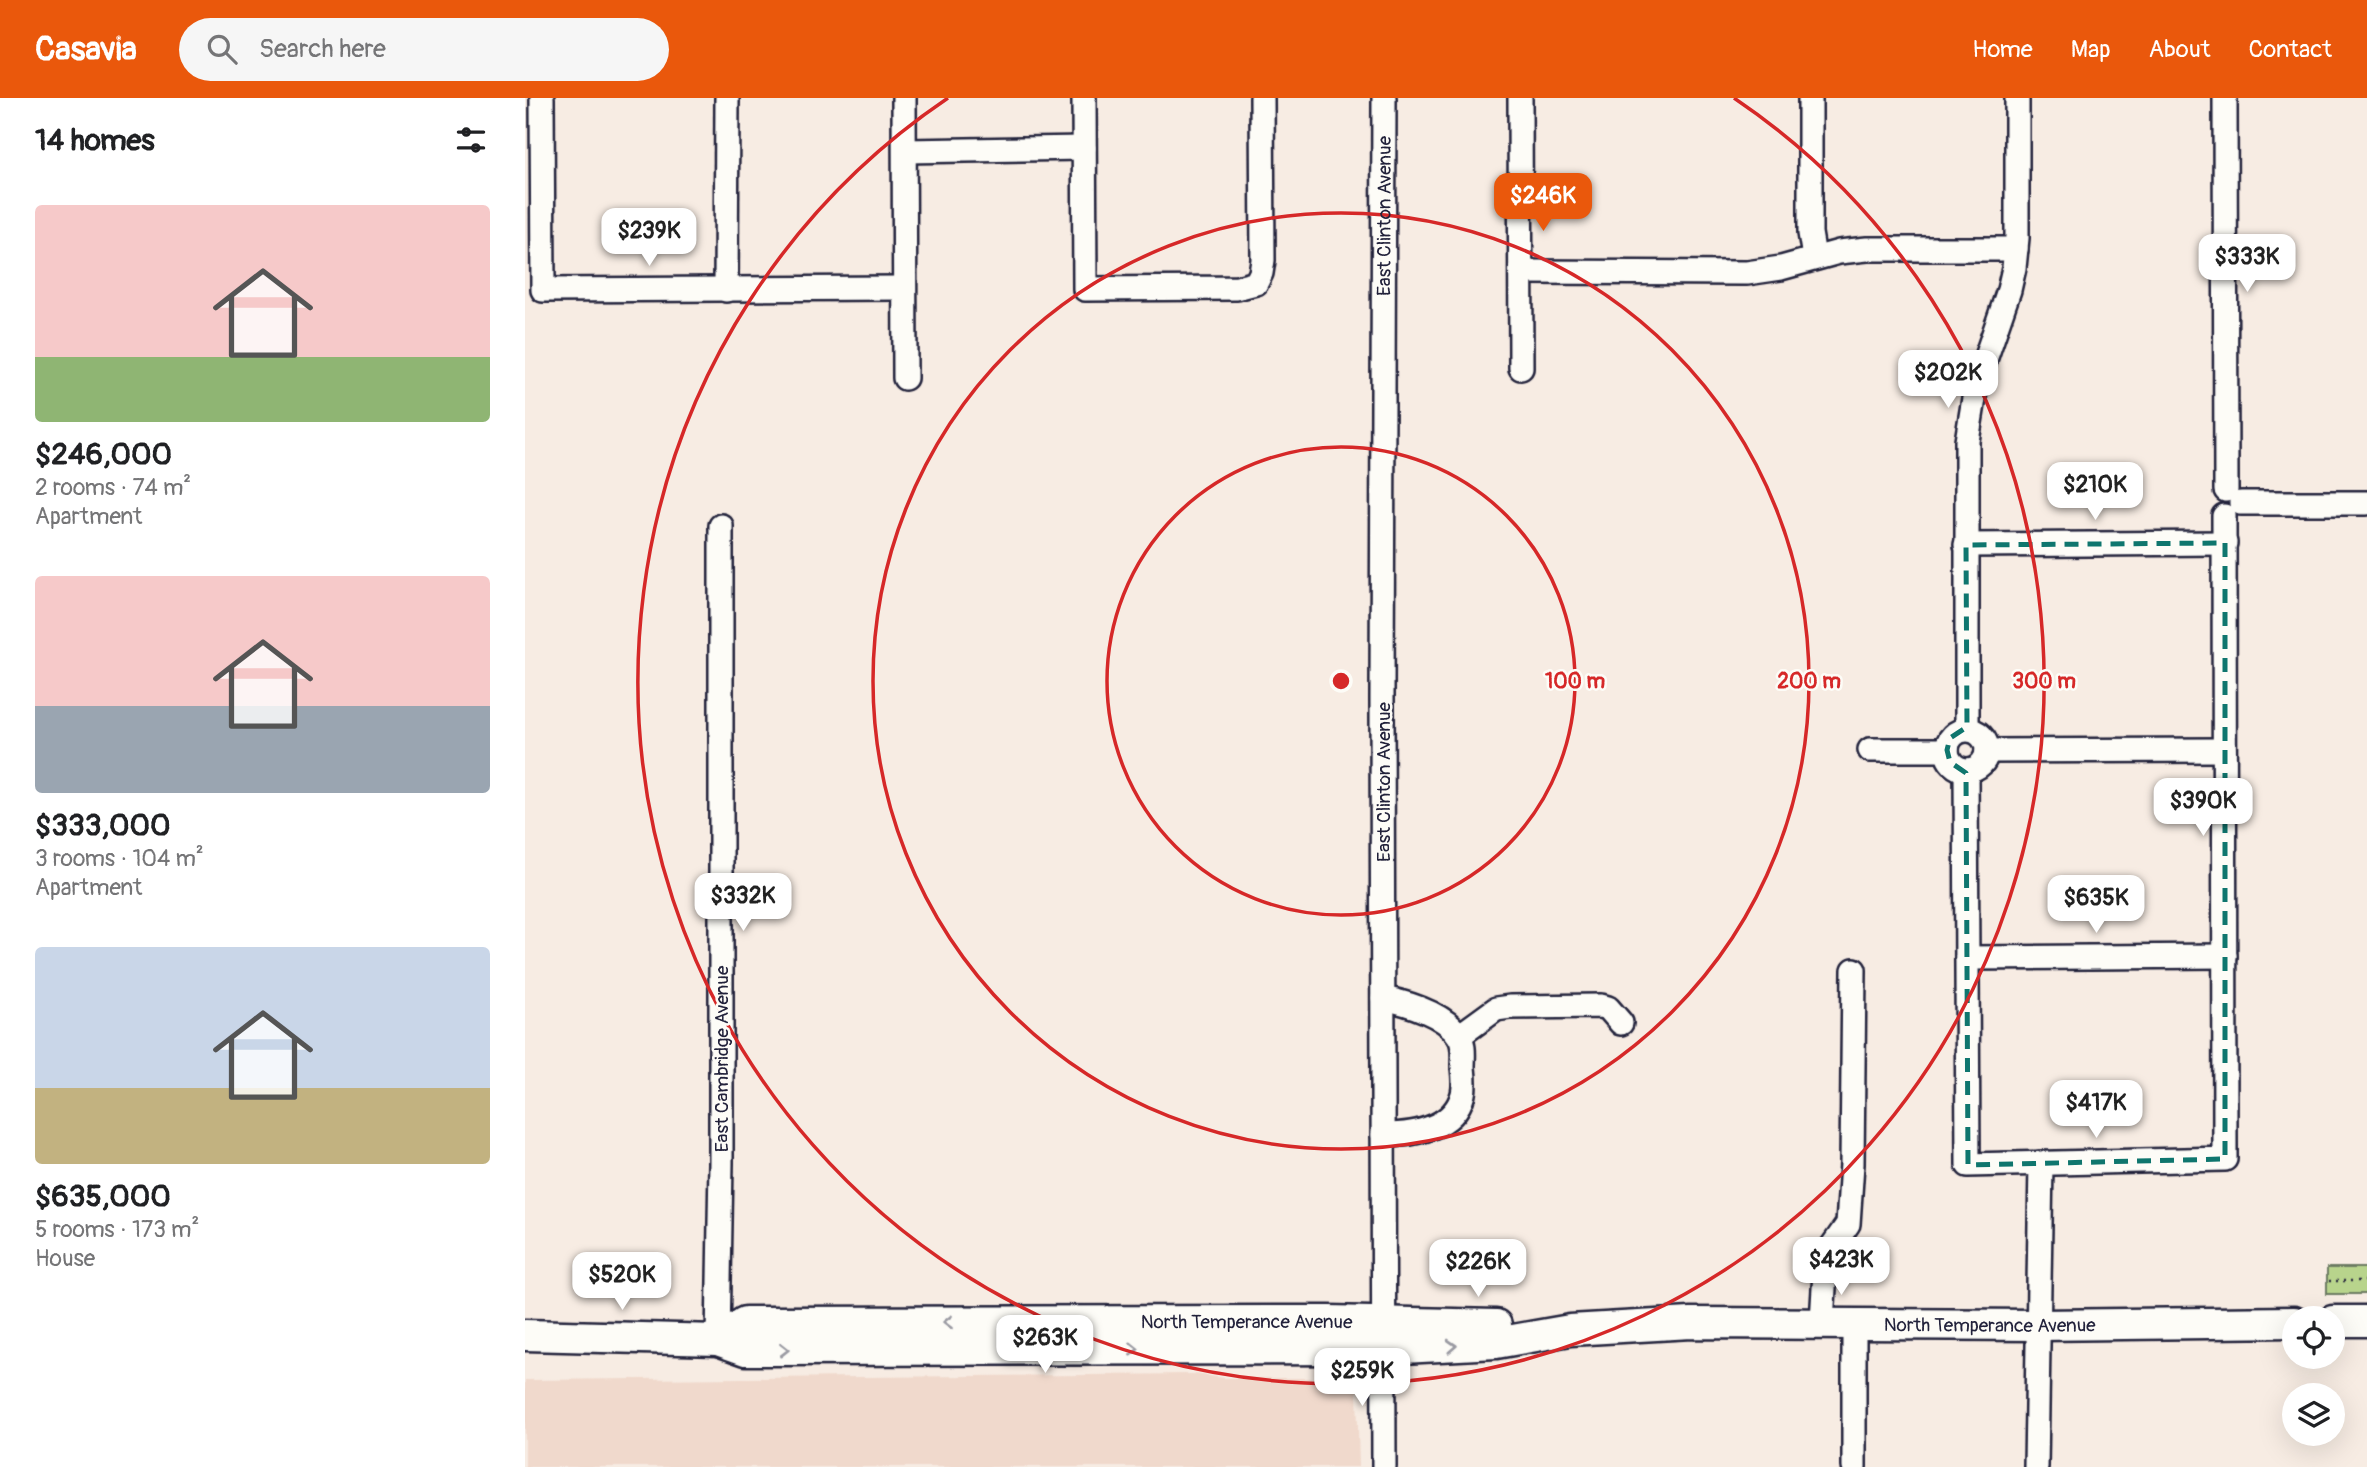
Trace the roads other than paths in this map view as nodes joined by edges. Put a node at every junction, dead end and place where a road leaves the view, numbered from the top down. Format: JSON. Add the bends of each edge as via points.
{"nodes":[{"id":1,"x":542,"y":98,"type":"edge"},
{"id":2,"x":727,"y":98,"type":"edge"},
{"id":3,"x":904,"y":98,"type":"edge"},
{"id":4,"x":1084,"y":98,"type":"edge"},
{"id":5,"x":1262,"y":98,"type":"edge"},
{"id":6,"x":1384,"y":98,"type":"edge"},
{"id":7,"x":1520,"y":98,"type":"edge"},
{"id":8,"x":1810,"y":98,"type":"edge"},
{"id":9,"x":2017,"y":98,"type":"edge"},
{"id":10,"x":2225,"y":98,"type":"edge"},
{"id":11,"x":1084,"y":148,"type":"junction"},
{"id":12,"x":905,"y":151,"type":"junction"},
{"id":13,"x":2017,"y":248,"type":"junction"},
{"id":14,"x":1814,"y":257,"type":"junction"},
{"id":15,"x":1521,"y":272,"type":"junction"},
{"id":16,"x":904,"y":288,"type":"junction"},
{"id":17,"x":726,"y":290,"type":"junction"},
{"id":18,"x":1521,"y":368,"type":"dead end"},
{"id":19,"x":905,"y":378,"type":"dead end"},
{"id":20,"x":2230,"y":503,"type":"junction"},
{"id":21,"x":2367,"y":503,"type":"edge"},
{"id":22,"x":721,"y":526,"type":"dead end"},
{"id":23,"x":2225,"y":543,"type":"junction"},
{"id":24,"x":1966,"y":545,"type":"junction"},
{"id":25,"x":1967,"y":729,"type":"junction"},
{"id":26,"x":1870,"y":750,"type":"dead end"},
{"id":27,"x":1947,"y":750,"type":"junction"},
{"id":28,"x":2224,"y":750,"type":"junction"},
{"id":29,"x":1987,"y":751,"type":"junction"},
{"id":30,"x":1966,"y":771,"type":"junction"},
{"id":31,"x":2225,"y":956,"type":"junction"},
{"id":32,"x":1967,"y":958,"type":"junction"},
{"id":33,"x":1854,"y":970,"type":"dead end"},
{"id":34,"x":1383,"y":999,"type":"junction"},
{"id":35,"x":1621,"y":1023,"type":"dead end"},
{"id":36,"x":1459,"y":1036,"type":"junction"},
{"id":37,"x":1383,"y":1135,"type":"junction"},
{"id":38,"x":2041,"y":1163,"type":"junction"},
{"id":39,"x":2345,"y":1321,"type":"edge"},
{"id":40,"x":2367,"y":1321,"type":"edge"},
{"id":41,"x":1822,"y":1322,"type":"junction"},
{"id":42,"x":1853,"y":1322,"type":"junction"},
{"id":43,"x":2282,"y":1322,"type":"edge"},
{"id":44,"x":2039,"y":1325,"type":"junction"},
{"id":45,"x":2114,"y":1325,"type":"junction"},
{"id":46,"x":525,"y":1335,"type":"edge"},
{"id":47,"x":1384,"y":1336,"type":"junction"},
{"id":48,"x":2282,"y":1338,"type":"edge"},
{"id":49,"x":717,"y":1340,"type":"junction"},
{"id":50,"x":2367,"y":1340,"type":"edge"},
{"id":51,"x":2345,"y":1341,"type":"edge"},
{"id":52,"x":1384,"y":1467,"type":"edge"},
{"id":53,"x":1854,"y":1467,"type":"edge"},
{"id":54,"x":2036,"y":1467,"type":"edge"}],
"edges":[{"from":1,"to":17,"type":"street","via":[[543,289]]},
{"from":2,"to":17,"type":"street"},
{"from":3,"to":12,"type":"street"},
{"from":4,"to":11,"type":"street"},
{"from":5,"to":11,"type":"street","via":[[1261,273],[1256,283],[1247,287],[1085,289]]},
{"from":6,"to":34,"type":"street","name":"East Clinton Avenue"},
{"from":7,"to":15,"type":"street"},
{"from":8,"to":14,"type":"street"},
{"from":9,"to":13,"type":"street"},
{"from":10,"to":20,"type":"street"},
{"from":11,"to":12,"type":"street"},
{"from":12,"to":16,"type":"street"},
{"from":13,"to":14,"type":"street","via":[[1867,249]]},
{"from":13,"to":24,"type":"street","via":[[2009,290],[1970,416]]},
{"from":14,"to":15,"type":"street","via":[[1747,273]]},
{"from":15,"to":18,"type":"street"},
{"from":16,"to":17,"type":"street"},
{"from":16,"to":19,"type":"street"},
{"from":20,"to":21,"type":"street"},
{"from":20,"to":23,"type":"street"},
{"from":22,"to":49,"type":"street","name":"East Cambridge Avenue"},
{"from":23,"to":24,"type":"street"},
{"from":23,"to":28,"type":"street"},
{"from":24,"to":25,"type":"street"},
{"from":25,"to":27,"type":"street","via":[[1950,738]]},
{"from":25,"to":29,"type":"street","via":[[1984,738]]},
{"from":26,"to":27,"type":"street"},
{"from":27,"to":30,"type":"street","via":[[1954,766]]},
{"from":28,"to":29,"type":"street"},
{"from":28,"to":31,"type":"street"},
{"from":29,"to":30,"type":"street","via":[[1983,763]]},
{"from":30,"to":32,"type":"street"},
{"from":31,"to":32,"type":"street"},
{"from":31,"to":38,"type":"street","via":[[2225,1159]]},
{"from":32,"to":38,"type":"street","via":[[1968,1165]]},
{"from":33,"to":41,"type":"street","via":[[1847,1224],[1826,1255]]},
{"from":34,"to":36,"type":"street","via":[[1422,1009]]},
{"from":34,"to":37,"type":"street","name":"East Clinton Avenue"},
{"from":35,"to":36,"type":"street","via":[[1601,1006],[1510,1007],[1496,1009]]},
{"from":36,"to":37,"type":"street","via":[[1464,1087],[1458,1105],[1444,1120],[1419,1133]]},
{"from":37,"to":47,"type":"street","name":"East Clinton Avenue"},
{"from":38,"to":44,"type":"street"},
{"from":39,"to":40,"type":"main road"},
{"from":41,"to":42,"type":"main road","name":"North Temperance Avenue"},
{"from":41,"to":47,"type":"main road","name":"North Temperance Avenue","via":[[1570,1330],[1496,1343]]},
{"from":42,"to":44,"type":"main road","name":"North Temperance Avenue"},
{"from":42,"to":53,"type":"street"},
{"from":43,"to":45,"type":"main road","name":"North Temperance Avenue"},
{"from":44,"to":45,"type":"main road","name":"North Temperance Avenue"},
{"from":44,"to":54,"type":"street"},
{"from":45,"to":48,"type":"main road","name":"North Temperance Avenue"},
{"from":46,"to":49,"type":"main road","name":"North Temperance Avenue"},
{"from":47,"to":49,"type":"main road","name":"North Temperance Avenue","via":[[746,1350]]},
{"from":47,"to":52,"type":"street","name":"East Clinton Avenue"},
{"from":50,"to":51,"type":"main road"}]}
